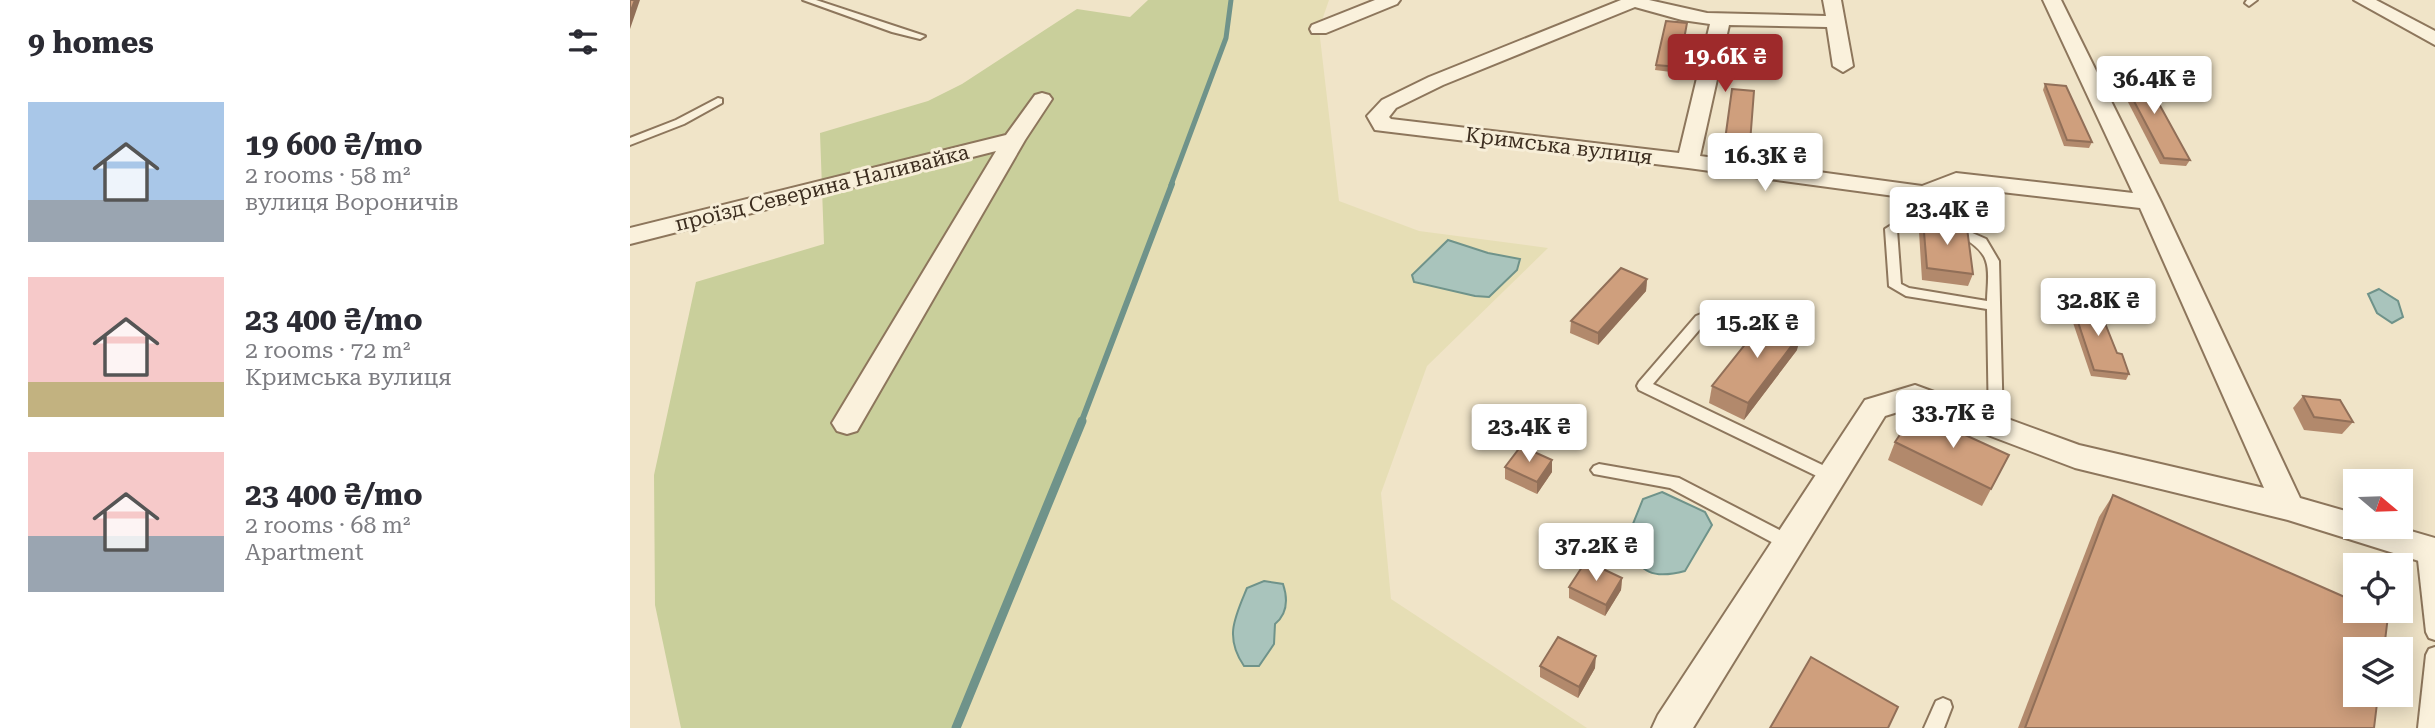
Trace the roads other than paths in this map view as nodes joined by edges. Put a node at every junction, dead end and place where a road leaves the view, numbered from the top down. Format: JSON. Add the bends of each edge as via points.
{"nodes":[{"id":1,"x":807,"y":0,"type":"edge"},
{"id":2,"x":1391,"y":0,"type":"edge"},
{"id":3,"x":1636,"y":0,"type":"edge"},
{"id":4,"x":1832,"y":0,"type":"edge"},
{"id":5,"x":2052,"y":0,"type":"edge"},
{"id":6,"x":2362,"y":0,"type":"edge"},
{"id":7,"x":1721,"y":18,"type":"junction"},
{"id":8,"x":1835,"y":22,"type":"junction"},
{"id":9,"x":2415,"y":28,"type":"junction"},
{"id":10,"x":1319,"y":29,"type":"dead end"},
{"id":11,"x":2435,"y":29,"type":"edge"},
{"id":12,"x":920,"y":36,"type":"dead end"},
{"id":13,"x":2435,"y":39,"type":"edge"},
{"id":14,"x":1843,"y":66,"type":"dead end"},
{"id":15,"x":1042,"y":99,"type":"dead end"},
{"id":16,"x":718,"y":101,"type":"dead end"},
{"id":17,"x":1014,"y":140,"type":"junction"},
{"id":18,"x":630,"y":142,"type":"edge"},
{"id":19,"x":1688,"y":161,"type":"junction"},
{"id":20,"x":1924,"y":193,"type":"junction"},
{"id":21,"x":2149,"y":202,"type":"junction"},
{"id":22,"x":1931,"y":219,"type":"junction"},
{"id":23,"x":630,"y":236,"type":"edge"},
{"id":24,"x":1994,"y":306,"type":"junction"},
{"id":25,"x":1702,"y":319,"type":"dead end"},
{"id":26,"x":847,"y":423,"type":"dead end"},
{"id":27,"x":1996,"y":426,"type":"junction"},
{"id":28,"x":1598,"y":470,"type":"dead end"},
{"id":29,"x":1831,"y":476,"type":"junction"},
{"id":30,"x":2288,"y":507,"type":"junction"},
{"id":31,"x":1789,"y":543,"type":"junction"},
{"id":32,"x":2430,"y":552,"type":"edge"},
{"id":33,"x":2435,"y":632,"type":"edge"},
{"id":34,"x":2435,"y":655,"type":"edge"},
{"id":35,"x":1943,"y":707,"type":"dead end"},
{"id":36,"x":1671,"y":728,"type":"edge"},
{"id":37,"x":1934,"y":728,"type":"edge"},
{"id":38,"x":2428,"y":728,"type":"edge"}],
"edges":[{"from":1,"to":12,"type":"lane"},
{"from":2,"to":10,"type":"street"},
{"from":3,"to":7,"type":"street","via":[[1667,11]]},
{"from":3,"to":19,"type":"street","name":"Кримська вулиця","via":[[1436,81],[1389,104],[1378,116],[1383,125]]},
{"from":4,"to":8,"type":"street"},
{"from":5,"to":21,"type":"street"},
{"from":6,"to":9,"type":"street"},
{"from":7,"to":8,"type":"street"},
{"from":7,"to":19,"type":"street"},
{"from":8,"to":14,"type":"street"},
{"from":9,"to":11,"type":"lane"},
{"from":9,"to":13,"type":"street"},
{"from":15,"to":17,"type":"street"},
{"from":16,"to":18,"type":"lane"},
{"from":17,"to":23,"type":"street","name":"проїзд Северина Наливайка"},
{"from":17,"to":26,"type":"street"},
{"from":19,"to":20,"type":"street","name":"Кримська вулиця"},
{"from":20,"to":21,"type":"street","name":"Кримська вулиця","via":[[1956,180]]},
{"from":20,"to":22,"type":"lane"},
{"from":21,"to":30,"type":"street"},
{"from":22,"to":24,"type":"lane","via":[[1982,242],[1993,261]]},
{"from":22,"to":24,"type":"lane","via":[[1914,219],[1891,229],[1895,286],[1906,292]]},
{"from":24,"to":27,"type":"lane"},
{"from":25,"to":29,"type":"lane","via":[[1644,386]]},
{"from":27,"to":29,"type":"street","via":[[1915,396],[1875,408]]},
{"from":27,"to":30,"type":"street","via":[[2075,456]]},
{"from":28,"to":31,"type":"lane","via":[[1673,482]]},
{"from":29,"to":31,"type":"street"},
{"from":30,"to":32,"type":"street"},
{"from":31,"to":36,"type":"street"},
{"from":32,"to":33,"type":"lane"},
{"from":34,"to":38,"type":"lane"},
{"from":35,"to":37,"type":"lane"}]}
